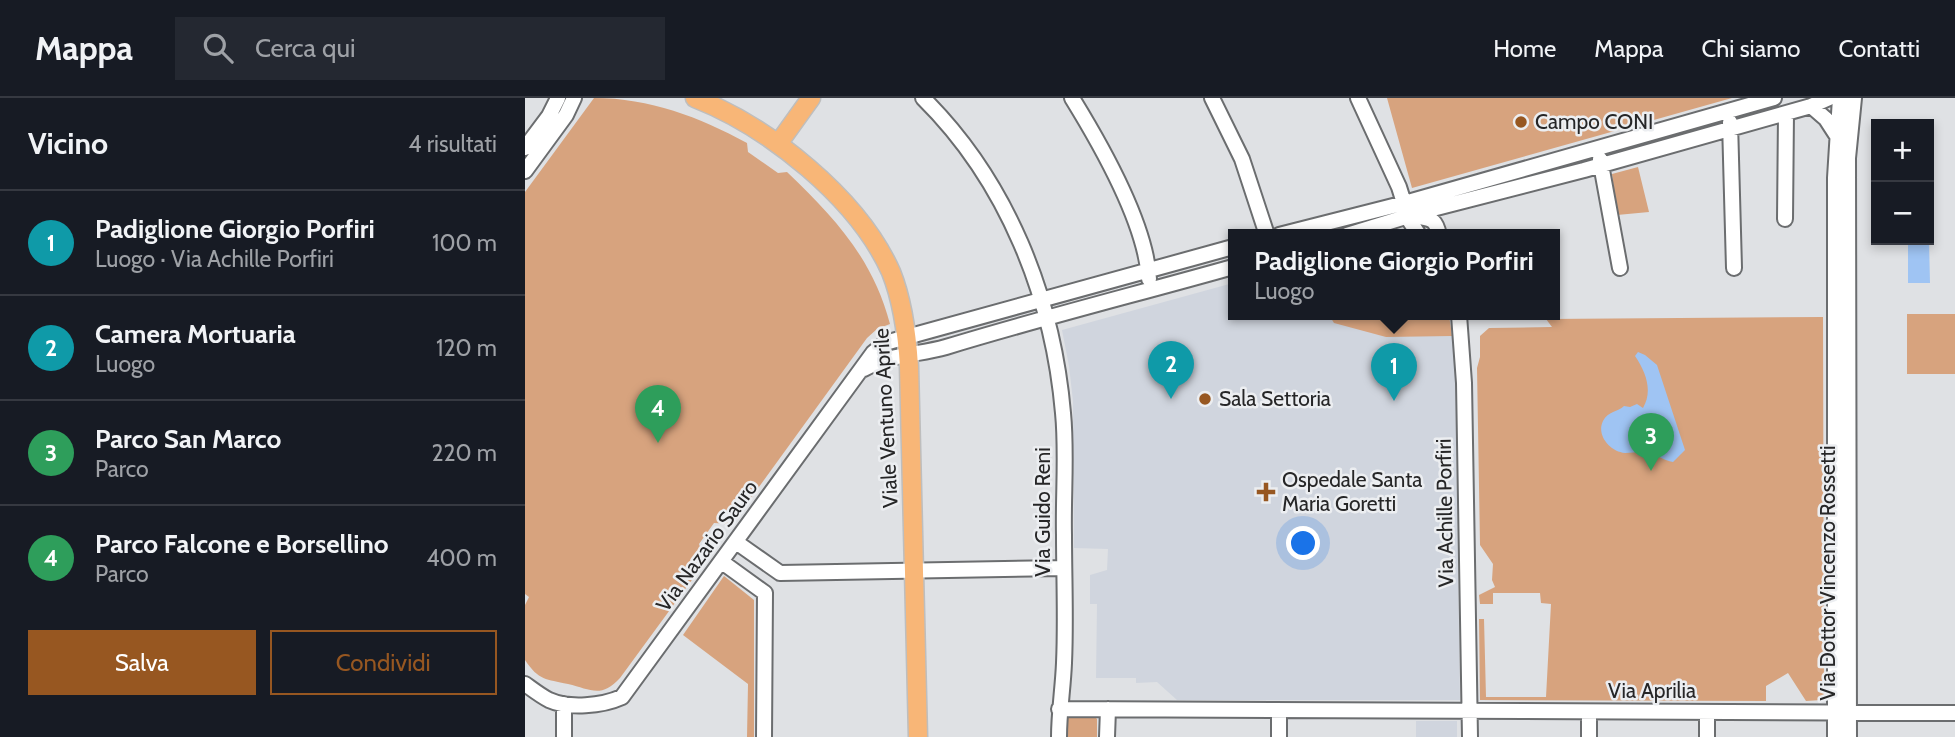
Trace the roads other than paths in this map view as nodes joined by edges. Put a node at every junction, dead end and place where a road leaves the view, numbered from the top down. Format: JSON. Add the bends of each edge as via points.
{"nodes":[{"id":1,"x":558,"y":98,"type":"edge"},
{"id":2,"x":574,"y":98,"type":"edge"},
{"id":3,"x":695,"y":98,"type":"edge"},
{"id":4,"x":811,"y":98,"type":"edge"},
{"id":5,"x":923,"y":98,"type":"edge"},
{"id":6,"x":1072,"y":98,"type":"edge"},
{"id":7,"x":1212,"y":98,"type":"edge"},
{"id":8,"x":1358,"y":98,"type":"edge"},
{"id":9,"x":1774,"y":98,"type":"edge"},
{"id":10,"x":1829,"y":98,"type":"edge"},
{"id":11,"x":1840,"y":98,"type":"edge"},
{"id":12,"x":1854,"y":98,"type":"edge"},
{"id":13,"x":1811,"y":106,"type":"junction"},
{"id":14,"x":1728,"y":111,"type":"junction"},
{"id":15,"x":1786,"y":113,"type":"junction"},
{"id":16,"x":1731,"y":129,"type":"junction"},
{"id":17,"x":1837,"y":136,"type":"junction"},
{"id":18,"x":778,"y":144,"type":"junction"},
{"id":19,"x":525,"y":148,"type":"edge"},
{"id":20,"x":1597,"y":149,"type":"junction"},
{"id":21,"x":1603,"y":165,"type":"junction"},
{"id":22,"x":525,"y":171,"type":"edge"},
{"id":23,"x":1407,"y":211,"type":"junction"},
{"id":24,"x":1785,"y":219,"type":"dead end"},
{"id":25,"x":1265,"y":229,"type":"edge"},
{"id":26,"x":1311,"y":229,"type":"edge"},
{"id":27,"x":1362,"y":229,"type":"edge"},
{"id":28,"x":1416,"y":229,"type":"edge"},
{"id":29,"x":1438,"y":229,"type":"edge"},
{"id":30,"x":1228,"y":248,"type":"edge"},
{"id":31,"x":1228,"y":268,"type":"edge"},
{"id":32,"x":1620,"y":268,"type":"dead end"},
{"id":33,"x":1734,"y":268,"type":"dead end"},
{"id":34,"x":1149,"y":271,"type":"junction"},
{"id":35,"x":1149,"y":290,"type":"junction"},
{"id":36,"x":1041,"y":300,"type":"junction"},
{"id":37,"x":1046,"y":317,"type":"junction"},
{"id":38,"x":1459,"y":320,"type":"edge"},
{"id":39,"x":908,"y":344,"type":"junction"},
{"id":40,"x":736,"y":542,"type":"junction"},
{"id":41,"x":722,"y":562,"type":"junction"},
{"id":42,"x":1064,"y":568,"type":"junction"},
{"id":43,"x":914,"y":569,"type":"junction"},
{"id":44,"x":780,"y":573,"type":"junction"},
{"id":45,"x":765,"y":593,"type":"junction"},
{"id":46,"x":525,"y":684,"type":"edge"},
{"id":47,"x":564,"y":704,"type":"junction"},
{"id":48,"x":1059,"y":709,"type":"junction"},
{"id":49,"x":1108,"y":709,"type":"junction"},
{"id":50,"x":1279,"y":710,"type":"junction"},
{"id":51,"x":1469,"y":710,"type":"junction"},
{"id":52,"x":1589,"y":712,"type":"junction"},
{"id":53,"x":1707,"y":712,"type":"junction"},
{"id":54,"x":1842,"y":713,"type":"junction"},
{"id":55,"x":1955,"y":713,"type":"edge"},
{"id":56,"x":564,"y":737,"type":"edge"},
{"id":57,"x":764,"y":737,"type":"edge"},
{"id":58,"x":918,"y":737,"type":"edge"},
{"id":59,"x":1059,"y":737,"type":"edge"},
{"id":60,"x":1107,"y":737,"type":"edge"},
{"id":61,"x":1279,"y":737,"type":"edge"},
{"id":62,"x":1470,"y":737,"type":"edge"},
{"id":63,"x":1589,"y":737,"type":"edge"},
{"id":64,"x":1707,"y":737,"type":"edge"},
{"id":65,"x":1835,"y":737,"type":"edge"},
{"id":66,"x":1849,"y":737,"type":"edge"}],
"edges":[{"from":1,"to":19,"type":"street"},
{"from":2,"to":22,"type":"street"},
{"from":3,"to":18,"type":"main road","name":"Viale Ventuno Aprile"},
{"from":4,"to":18,"type":"main road"},
{"from":5,"to":36,"type":"street","name":"Via Guido Reni","via":[[964,146],[997,197],[1024,249]]},
{"from":6,"to":34,"type":"street","via":[[1115,176]]},
{"from":7,"to":25,"type":"street","via":[[1242,159]]},
{"from":8,"to":23,"type":"street"},
{"from":9,"to":14,"type":"street"},
{"from":10,"to":13,"type":"street"},
{"from":11,"to":17,"type":"street","name":"Via Dottor Vincenzo Rossetti"},
{"from":12,"to":54,"type":"street","name":"Via Dottor Vincenzo Rossetti","via":[[1848,158]]},
{"from":13,"to":15,"type":"street"},
{"from":13,"to":17,"type":"street"},
{"from":14,"to":16,"type":"street"},
{"from":14,"to":20,"type":"street"},
{"from":15,"to":16,"type":"street"},
{"from":15,"to":24,"type":"street"},
{"from":16,"to":21,"type":"street"},
{"from":16,"to":33,"type":"street"},
{"from":17,"to":54,"type":"street","name":"Via Dottor Vincenzo Rossetti"},
{"from":18,"to":39,"type":"main road","name":"Viale Ventuno Aprile","via":[[845,205],[880,251],[902,306]]},
{"from":20,"to":21,"type":"street"},
{"from":20,"to":23,"type":"street"},
{"from":21,"to":23,"type":"street","via":[[1445,207]]},
{"from":21,"to":32,"type":"street"},
{"from":23,"to":26,"type":"street"},
{"from":23,"to":27,"type":"street"},
{"from":23,"to":28,"type":"street"},
{"from":23,"to":29,"type":"street","via":[[1433,220]]},
{"from":30,"to":34,"type":"street"},
{"from":31,"to":35,"type":"street"},
{"from":34,"to":35,"type":"street"},
{"from":34,"to":36,"type":"street"},
{"from":35,"to":37,"type":"street"},
{"from":36,"to":37,"type":"street","name":"Via Guido Reni"},
{"from":36,"to":39,"type":"street"},
{"from":37,"to":39,"type":"street","via":[[932,351]]},
{"from":37,"to":42,"type":"street","name":"Via Guido Reni","via":[[1063,414]]},
{"from":38,"to":51,"type":"street","name":"Via Achille Porfiri"},
{"from":39,"to":40,"type":"street","name":"Via Nazario Sauro","via":[[878,348]]},
{"from":39,"to":43,"type":"main road","name":"Viale Ventuno Aprile"},
{"from":40,"to":41,"type":"street","name":"Via Nazario Sauro"},
{"from":40,"to":44,"type":"street"},
{"from":41,"to":45,"type":"street"},
{"from":41,"to":47,"type":"street","name":"Via Nazario Sauro","via":[[622,697]]},
{"from":42,"to":43,"type":"street"},
{"from":42,"to":48,"type":"street","name":"Via Guido Reni"},
{"from":43,"to":44,"type":"street"},
{"from":43,"to":58,"type":"main road","name":"Viale Ventuno Aprile"},
{"from":44,"to":45,"type":"street"},
{"from":45,"to":57,"type":"street"},
{"from":46,"to":47,"type":"street"},
{"from":47,"to":56,"type":"street"},
{"from":48,"to":49,"type":"street","name":"Via Aprilia"},
{"from":48,"to":59,"type":"street","name":"Via Guido Reni"},
{"from":49,"to":50,"type":"street","name":"Via Aprilia"},
{"from":49,"to":60,"type":"street"},
{"from":50,"to":51,"type":"street","name":"Via Aprilia"},
{"from":50,"to":61,"type":"street"},
{"from":51,"to":52,"type":"street","name":"Via Aprilia"},
{"from":51,"to":62,"type":"street","name":"Via Achille Porfiri"},
{"from":52,"to":53,"type":"street","name":"Via Aprilia"},
{"from":52,"to":63,"type":"street"},
{"from":53,"to":54,"type":"street","name":"Via Aprilia"},
{"from":53,"to":64,"type":"street"},
{"from":54,"to":55,"type":"street","name":"Via Aprilia"},
{"from":54,"to":65,"type":"street"},
{"from":54,"to":66,"type":"street"}]}
